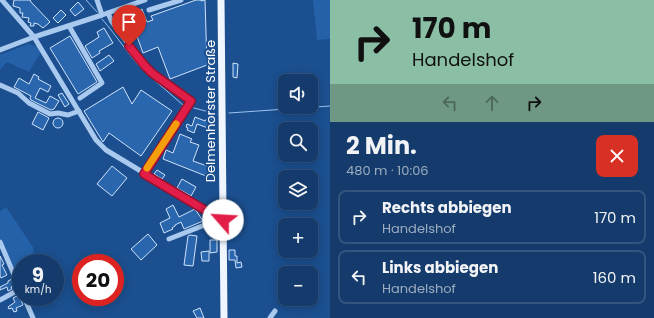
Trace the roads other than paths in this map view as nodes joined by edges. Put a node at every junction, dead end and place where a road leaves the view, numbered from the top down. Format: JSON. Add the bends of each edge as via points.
{"nodes":[{"id":1,"x":2,"y":0,"type":"edge"},
{"id":2,"x":97,"y":0,"type":"edge"},
{"id":3,"x":145,"y":0,"type":"edge"},
{"id":4,"x":181,"y":0,"type":"edge"},
{"id":5,"x":222,"y":0,"type":"edge"},
{"id":6,"x":149,"y":10,"type":"dead end"},
{"id":7,"x":108,"y":13,"type":"junction"},
{"id":8,"x":102,"y":15,"type":"junction"},
{"id":9,"x":69,"y":26,"type":"junction"},
{"id":10,"x":34,"y":37,"type":"junction"},
{"id":11,"x":0,"y":50,"type":"edge"},
{"id":12,"x":0,"y":85,"type":"edge"},
{"id":13,"x":80,"y":98,"type":"dead end"},
{"id":14,"x":79,"y":111,"type":"junction"},
{"id":15,"x":144,"y":174,"type":"junction"},
{"id":16,"x":222,"y":220,"type":"junction"},
{"id":17,"x":169,"y":239,"type":"dead end"},
{"id":18,"x":0,"y":242,"type":"edge"},
{"id":19,"x":12,"y":269,"type":"edge"},
{"id":20,"x":12,"y":294,"type":"edge"},
{"id":21,"x":0,"y":300,"type":"edge"},
{"id":22,"x":28,"y":306,"type":"edge"},
{"id":23,"x":276,"y":311,"type":"dead end"},
{"id":24,"x":33,"y":318,"type":"edge"},
{"id":25,"x":224,"y":318,"type":"edge"},
{"id":26,"x":270,"y":318,"type":"edge"}],
"edges":[{"from":1,"to":10,"type":"street"},
{"from":2,"to":8,"type":"street"},
{"from":3,"to":7,"type":"street"},
{"from":4,"to":6,"type":"street"},
{"from":5,"to":16,"type":"main road","name":"Delmenhorster Straße"},
{"from":7,"to":8,"type":"street"},
{"from":7,"to":15,"type":"street","via":[[145,66],[191,101]]},
{"from":8,"to":9,"type":"street"},
{"from":9,"to":10,"type":"street"},
{"from":9,"to":13,"type":"street","via":[[102,83]]},
{"from":10,"to":11,"type":"street"},
{"from":10,"to":14,"type":"street"},
{"from":12,"to":14,"type":"street","via":[[18,93],[50,114],[68,115]]},
{"from":14,"to":15,"type":"street","via":[[96,140],[106,150]]},
{"from":15,"to":16,"type":"street"},
{"from":16,"to":17,"type":"street"},
{"from":16,"to":25,"type":"main road","name":"Delmenhorster Straße"},
{"from":18,"to":19,"type":"street"},
{"from":20,"to":21,"type":"street"},
{"from":22,"to":24,"type":"street"},
{"from":23,"to":26,"type":"street"}]}
